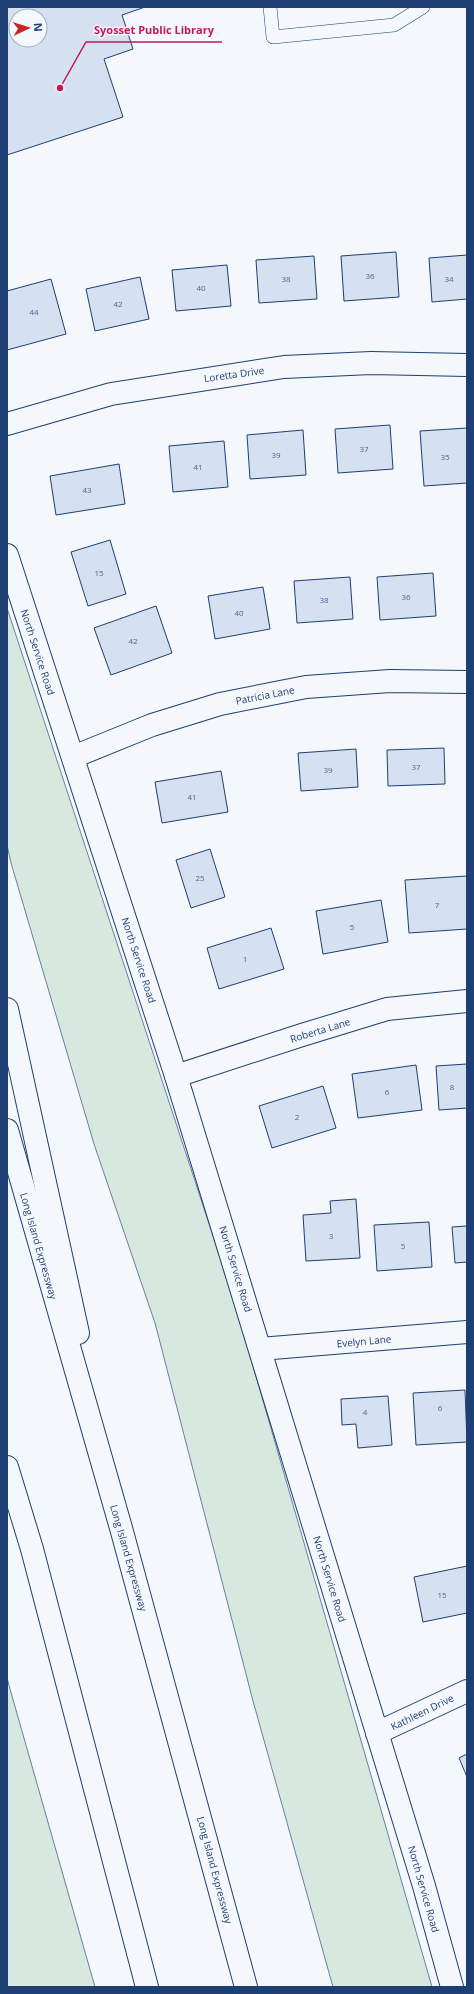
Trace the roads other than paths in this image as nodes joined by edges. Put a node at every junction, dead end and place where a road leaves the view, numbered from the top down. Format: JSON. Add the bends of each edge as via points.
{"nodes":[{"id":1,"x":270,"y":7,"type":"edge"},
{"id":2,"x":423,"y":7,"type":"edge"},
{"id":3,"x":467,"y":365,"type":"edge"},
{"id":4,"x":7,"y":424,"type":"edge"},
{"id":5,"x":7,"y":555,"type":"edge"},
{"id":6,"x":467,"y":682,"type":"edge"},
{"id":7,"x":72,"y":757,"type":"junction"},
{"id":8,"x":467,"y":1002,"type":"edge"},
{"id":9,"x":7,"y":1009,"type":"edge"},
{"id":10,"x":176,"y":1076,"type":"junction"},
{"id":11,"x":7,"y":1130,"type":"edge"},
{"id":12,"x":467,"y":1332,"type":"edge"},
{"id":13,"x":260,"y":1349,"type":"junction"},
{"id":14,"x":7,"y":1467,"type":"edge"},
{"id":15,"x":7,"y":1485,"type":"edge"},
{"id":16,"x":121,"y":1528,"type":"junction"},
{"id":17,"x":32,"y":1549,"type":"junction"},
{"id":18,"x":467,"y":1690,"type":"edge"},
{"id":19,"x":377,"y":1733,"type":"junction"},
{"id":20,"x":147,"y":1987,"type":"edge"},
{"id":21,"x":246,"y":1987,"type":"edge"},
{"id":22,"x":452,"y":1987,"type":"edge"}],
"edges":[{"from":1,"to":2,"type":"lane","via":[[273,37],[394,25]]},
{"from":3,"to":4,"type":"main road","name":"Loretta Drive","via":[[370,363],[284,367],[111,394]]},
{"from":5,"to":7,"type":"main road","name":"North Service Road"},
{"from":6,"to":7,"type":"main road","name":"Patricia Lane","via":[[390,682],[306,687],[220,704],[152,725]]},
{"from":7,"to":10,"type":"main road","name":"North Service Road"},
{"from":8,"to":10,"type":"main road","name":"Roberta Lane","via":[[387,1009]]},
{"from":9,"to":16,"type":"main road"},
{"from":10,"to":13,"type":"main road","name":"North Service Road"},
{"from":11,"to":16,"type":"main road","name":"Long Island Expressway"},
{"from":12,"to":13,"type":"main road","name":"Evelyn Lane"},
{"from":13,"to":19,"type":"main road","name":"North Service Road"},
{"from":14,"to":17,"type":"main road"},
{"from":15,"to":17,"type":"main road"},
{"from":16,"to":21,"type":"main road","name":"Long Island Expressway"},
{"from":17,"to":20,"type":"main road"},
{"from":18,"to":19,"type":"main road","name":"Kathleen Drive"},
{"from":19,"to":22,"type":"main road","name":"North Service Road"}]}
